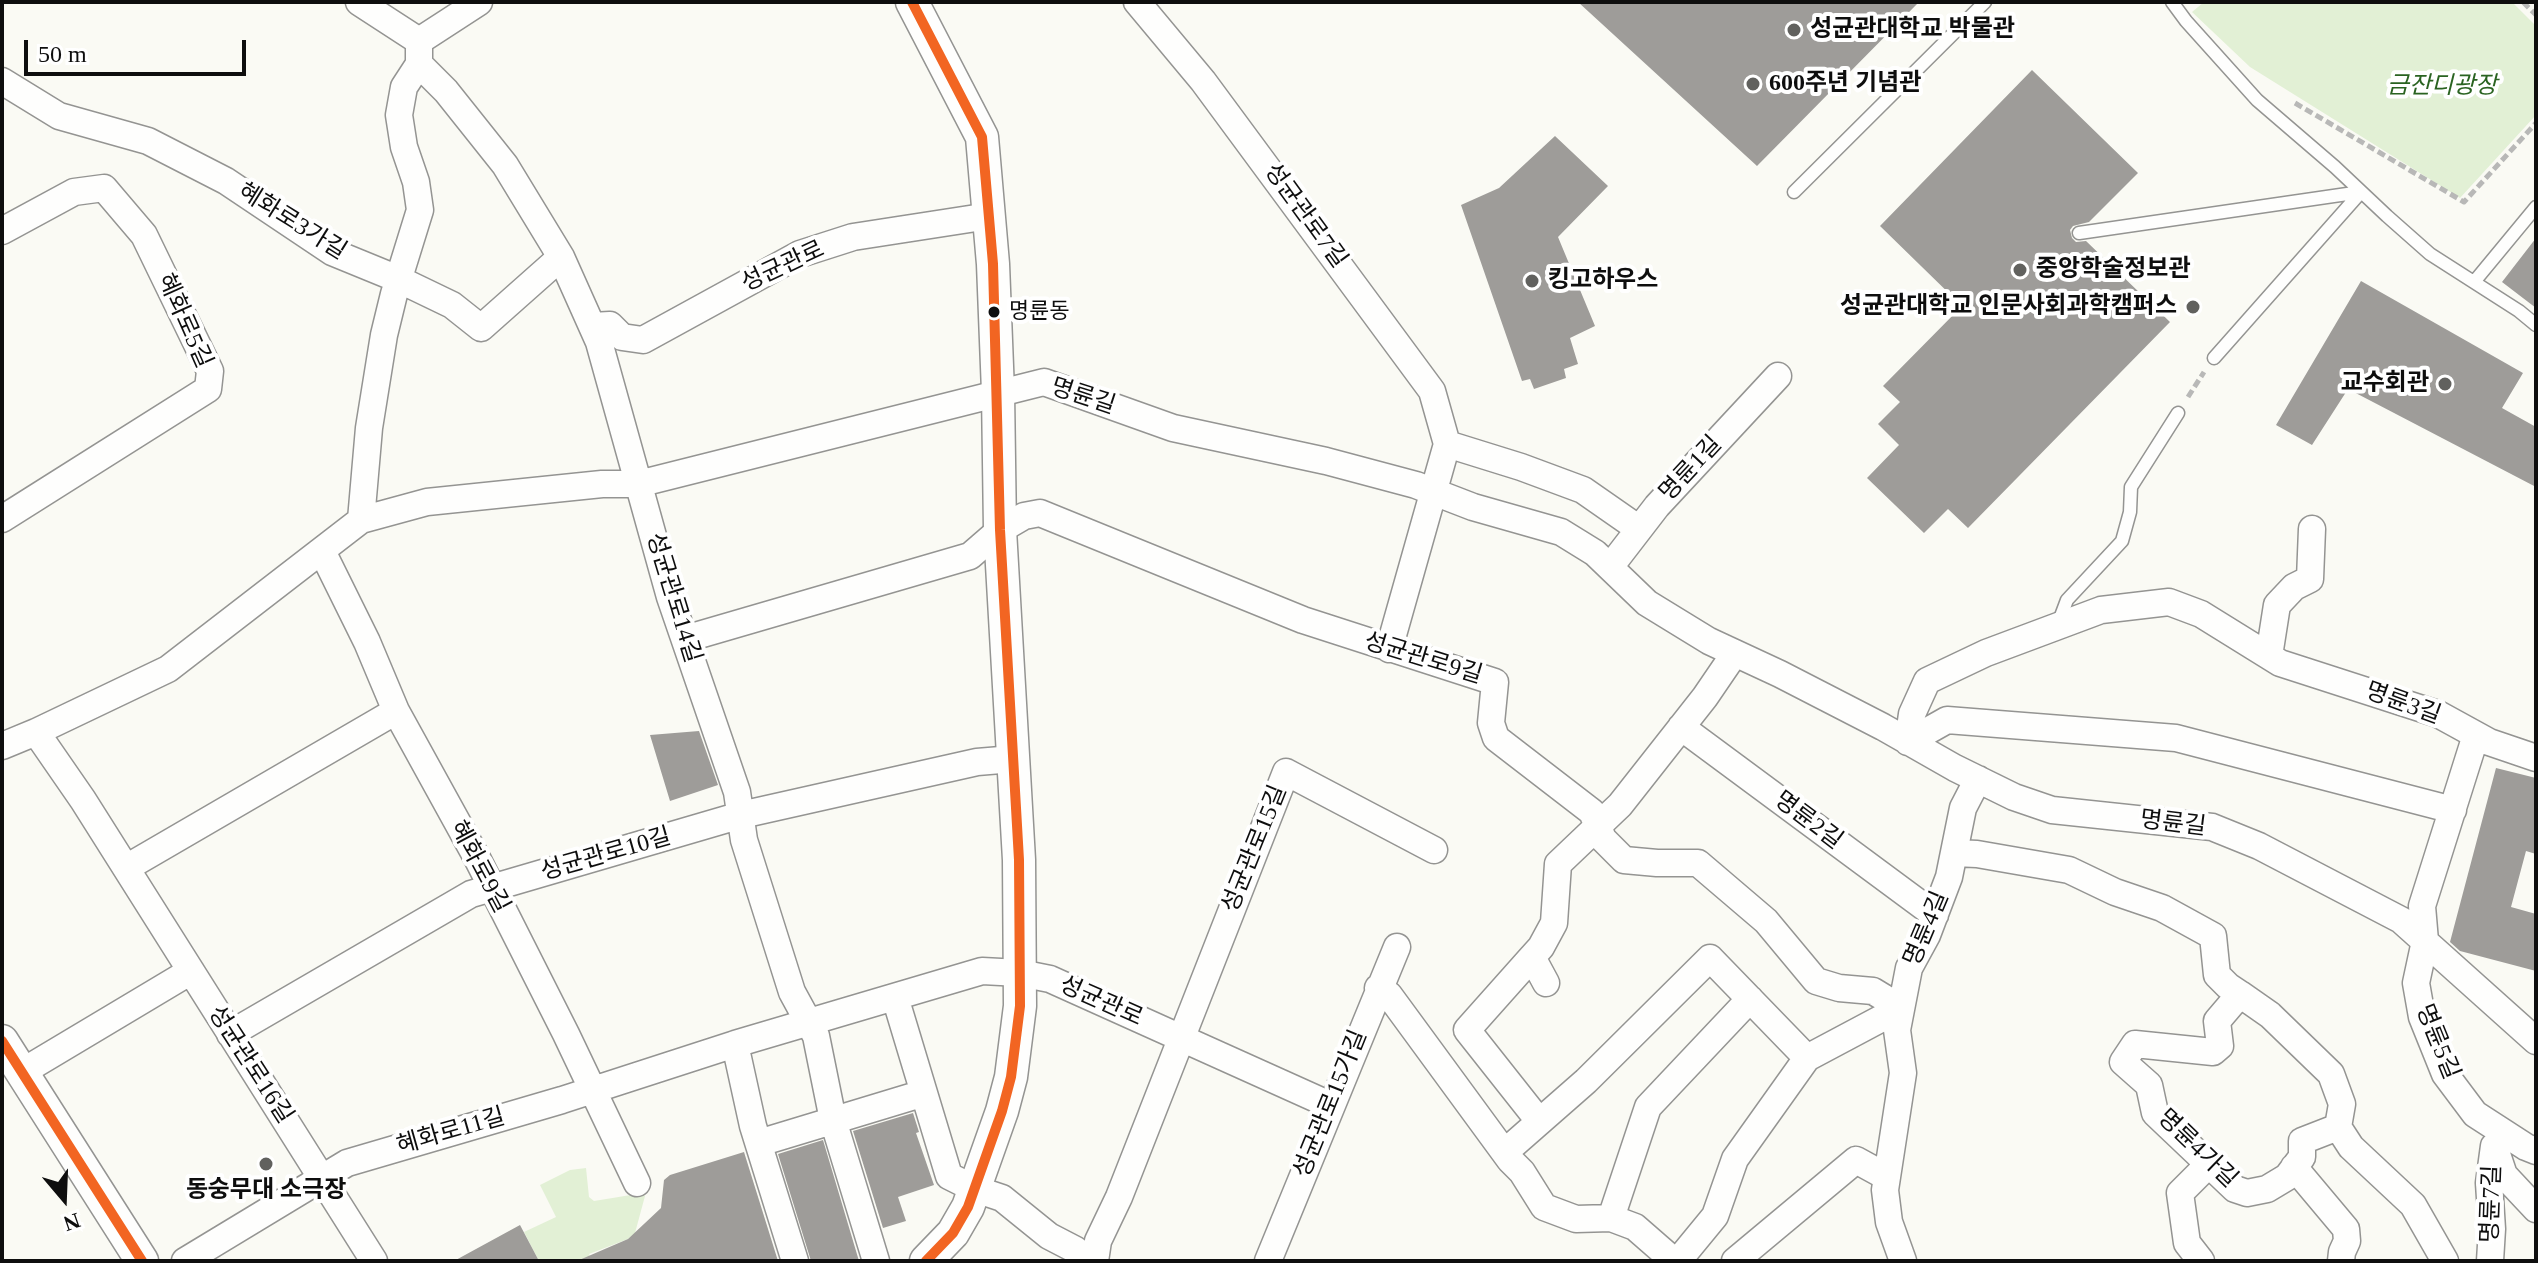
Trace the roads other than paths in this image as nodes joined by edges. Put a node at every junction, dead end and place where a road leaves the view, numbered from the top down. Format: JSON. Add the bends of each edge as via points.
{"nodes":[{"id":1,"x":359,"y":2,"type":"edge"},
{"id":2,"x":479,"y":2,"type":"edge"},
{"id":3,"x":912,"y":2,"type":"edge"},
{"id":4,"x":1137,"y":2,"type":"edge"},
{"id":5,"x":1985,"y":2,"type":"edge"},
{"id":6,"x":2172,"y":2,"type":"edge"},
{"id":7,"x":419,"y":53,"type":"junction"},
{"id":8,"x":2,"y":81,"type":"edge"},
{"id":9,"x":1794,"y":192,"type":"dead end"},
{"id":10,"x":2361,"y":192,"type":"junction"},
{"id":11,"x":2536,"y":207,"type":"edge"},
{"id":12,"x":989,"y":216,"type":"junction"},
{"id":13,"x":2,"y":231,"type":"edge"},
{"id":14,"x":2079,"y":233,"type":"dead end"},
{"id":15,"x":561,"y":257,"type":"junction"},
{"id":16,"x":398,"y":279,"type":"junction"},
{"id":17,"x":2474,"y":282,"type":"junction"},
{"id":18,"x":2536,"y":325,"type":"edge"},
{"id":19,"x":592,"y":326,"type":"junction"},
{"id":20,"x":2214,"y":358,"type":"road end"},
{"id":21,"x":1778,"y":376,"type":"dead end"},
{"id":22,"x":998,"y":392,"type":"junction"},
{"id":23,"x":2178,"y":413,"type":"road end"},
{"id":24,"x":1447,"y":444,"type":"junction"},
{"id":25,"x":638,"y":484,"type":"junction"},
{"id":26,"x":1434,"y":492,"type":"junction"},
{"id":27,"x":2,"y":519,"type":"edge"},
{"id":28,"x":361,"y":520,"type":"junction"},
{"id":29,"x":1639,"y":529,"type":"junction"},
{"id":30,"x":2312,"y":529,"type":"dead end"},
{"id":31,"x":1000,"y":530,"type":"junction"},
{"id":32,"x":322,"y":551,"type":"junction"},
{"id":33,"x":1610,"y":567,"type":"junction"},
{"id":34,"x":2057,"y":626,"type":"junction"},
{"id":35,"x":685,"y":639,"type":"junction"},
{"id":36,"x":1389,"y":649,"type":"junction"},
{"id":37,"x":1735,"y":653,"type":"junction"},
{"id":38,"x":2269,"y":656,"type":"junction"},
{"id":39,"x":396,"y":711,"type":"junction"},
{"id":40,"x":1681,"y":727,"type":"junction"},
{"id":41,"x":36,"y":732,"type":"junction"},
{"id":42,"x":2476,"y":735,"type":"junction"},
{"id":43,"x":1908,"y":742,"type":"junction"},
{"id":44,"x":2,"y":746,"type":"edge"},
{"id":45,"x":2536,"y":758,"type":"edge"},
{"id":46,"x":1013,"y":759,"type":"junction"},
{"id":47,"x":1978,"y":779,"type":"junction"},
{"id":48,"x":2453,"y":810,"type":"junction"},
{"id":49,"x":741,"y":815,"type":"junction"},
{"id":50,"x":1598,"y":826,"type":"junction"},
{"id":51,"x":1434,"y":850,"type":"dead end"},
{"id":52,"x":1954,"y":853,"type":"junction"},
{"id":53,"x":126,"y":868,"type":"junction"},
{"id":54,"x":492,"y":889,"type":"junction"},
{"id":55,"x":1935,"y":915,"type":"junction"},
{"id":56,"x":2425,"y":941,"type":"junction"},
{"id":57,"x":1397,"y":947,"type":"dead end"},
{"id":58,"x":1532,"y":957,"type":"junction"},
{"id":59,"x":191,"y":971,"type":"junction"},
{"id":60,"x":1020,"y":973,"type":"junction"},
{"id":61,"x":1546,"y":983,"type":"dead end"},
{"id":62,"x":1378,"y":988,"type":"junction"},
{"id":63,"x":2240,"y":994,"type":"junction"},
{"id":64,"x":895,"y":997,"type":"junction"},
{"id":65,"x":1750,"y":999,"type":"junction"},
{"id":66,"x":1901,"y":1008,"type":"junction"},
{"id":67,"x":808,"y":1023,"type":"junction"},
{"id":68,"x":230,"y":1034,"type":"junction"},
{"id":69,"x":1181,"y":1037,"type":"junction"},
{"id":70,"x":2534,"y":1037,"type":"edge"},
{"id":71,"x":2,"y":1041,"type":"edge"},
{"id":72,"x":735,"y":1044,"type":"junction"},
{"id":73,"x":1807,"y":1058,"type":"junction"},
{"id":74,"x":22,"y":1072,"type":"junction"},
{"id":75,"x":590,"y":1090,"type":"junction"},
{"id":76,"x":924,"y":1093,"type":"junction"},
{"id":77,"x":1330,"y":1105,"type":"junction"},
{"id":78,"x":833,"y":1120,"type":"junction"},
{"id":79,"x":1539,"y":1121,"type":"junction"},
{"id":80,"x":2338,"y":1127,"type":"junction"},
{"id":81,"x":2495,"y":1138,"type":"junction"},
{"id":82,"x":759,"y":1143,"type":"junction"},
{"id":83,"x":2536,"y":1151,"type":"edge"},
{"id":84,"x":1505,"y":1152,"type":"junction"},
{"id":85,"x":2209,"y":1164,"type":"junction"},
{"id":86,"x":2294,"y":1167,"type":"junction"},
{"id":87,"x":322,"y":1177,"type":"junction"},
{"id":88,"x":1887,"y":1177,"type":"junction"},
{"id":89,"x":637,"y":1183,"type":"dead end"},
{"id":90,"x":975,"y":1189,"type":"junction"},
{"id":91,"x":2536,"y":1209,"type":"edge"},
{"id":92,"x":1611,"y":1218,"type":"junction"},
{"id":93,"x":142,"y":1261,"type":"edge"},
{"id":94,"x":185,"y":1261,"type":"edge"},
{"id":95,"x":374,"y":1261,"type":"edge"},
{"id":96,"x":795,"y":1261,"type":"edge"},
{"id":97,"x":876,"y":1261,"type":"edge"},
{"id":98,"x":926,"y":1261,"type":"edge"},
{"id":99,"x":1081,"y":1261,"type":"edge"},
{"id":100,"x":1095,"y":1261,"type":"edge"},
{"id":101,"x":1268,"y":1261,"type":"edge"},
{"id":102,"x":1676,"y":1261,"type":"edge"},
{"id":103,"x":1735,"y":1261,"type":"edge"},
{"id":104,"x":1903,"y":1261,"type":"edge"},
{"id":105,"x":2201,"y":1261,"type":"edge"},
{"id":106,"x":2341,"y":1261,"type":"edge"},
{"id":107,"x":2445,"y":1261,"type":"edge"},
{"id":108,"x":2490,"y":1261,"type":"edge"}],
"edges":[{"from":1,"to":7,"type":"street","name":"성균관로14길"},
{"from":2,"to":7,"type":"street"},
{"from":3,"to":12,"type":"street","name":"성균관로","via":[[982,137]]},
{"from":4,"to":24,"type":"street","name":"성균관로7길","via":[[1203,81],[1432,391]]},
{"from":5,"to":9,"type":"lane"},
{"from":6,"to":10,"type":"lane","via":[[2257,100]]},
{"from":7,"to":15,"type":"street","name":"성균관로14길","via":[[505,165]]},
{"from":7,"to":16,"type":"street","via":[[399,115],[420,210]]},
{"from":8,"to":16,"type":"street","name":"혜화로3가길","via":[[59,116],[148,141],[226,181],[332,252]]},
{"from":10,"to":14,"type":"lane"},
{"from":10,"to":17,"type":"lane","via":[[2430,254]]},
{"from":10,"to":20,"type":"lane"},
{"from":11,"to":17,"type":"lane"},
{"from":12,"to":19,"type":"street","name":"성균관로","via":[[853,237],[800,254],[643,340],[622,337],[610,325]]},
{"from":12,"to":22,"type":"street","name":"성균관로"},
{"from":13,"to":27,"type":"street","name":"혜화로5길","via":[[74,192],[104,188],[144,235],[210,371],[208,389]]},
{"from":15,"to":16,"type":"street","name":"혜화로3가길","via":[[481,328],[452,305]]},
{"from":15,"to":19,"type":"street","name":"성균관로14길"},
{"from":16,"to":28,"type":"street","via":[[369,428]]},
{"from":17,"to":18,"type":"lane"},
{"from":19,"to":25,"type":"street","name":"성균관로14길"},
{"from":21,"to":29,"type":"street","name":"명륜1길"},
{"from":22,"to":25,"type":"street","name":"명륜길"},
{"from":22,"to":26,"type":"street","name":"명륜길","via":[[1044,382],[1173,428],[1326,461]]},
{"from":22,"to":31,"type":"street","name":"성균관로"},
{"from":23,"to":34,"type":"lane","via":[[2131,487],[2122,541],[2067,600]]},
{"from":24,"to":26,"type":"street"},
{"from":24,"to":29,"type":"street","via":[[1583,490]]},
{"from":25,"to":28,"type":"street","name":"명륜길","via":[[427,502]]},
{"from":25,"to":35,"type":"street","name":"성균관로14길"},
{"from":26,"to":33,"type":"street","name":"명륜길","via":[[1561,532]]},
{"from":26,"to":36,"type":"street"},
{"from":28,"to":32,"type":"street"},
{"from":29,"to":33,"type":"street","name":"명륜1길"},
{"from":30,"to":38,"type":"street","via":[[2310,579],[2277,605]]},
{"from":31,"to":35,"type":"street","via":[[970,556]]},
{"from":31,"to":36,"type":"street","name":"성균관로9길","via":[[1040,513],[1303,620]]},
{"from":31,"to":46,"type":"street","name":"성균관로"},
{"from":32,"to":39,"type":"street","name":"혜화로9길"},
{"from":32,"to":41,"type":"street","via":[[168,669]]},
{"from":33,"to":37,"type":"street","name":"명륜길","via":[[1647,603]]},
{"from":34,"to":38,"type":"street","name":"명륜3길","via":[[2101,610],[2169,602],[2201,614]]},
{"from":34,"to":43,"type":"street","name":"명륜3길","via":[[1927,681],[1912,714]]},
{"from":35,"to":49,"type":"street","name":"성균관로14길"},
{"from":36,"to":50,"type":"street","name":"성균관로9길","via":[[1495,682],[1491,723],[1496,738],[1592,812]]},
{"from":37,"to":40,"type":"street"},
{"from":37,"to":43,"type":"street","name":"명륜길"},
{"from":38,"to":42,"type":"street","name":"명륜3길","via":[[2438,714]]},
{"from":39,"to":53,"type":"street"},
{"from":39,"to":54,"type":"street","name":"혜화로9길"},
{"from":40,"to":50,"type":"street"},
{"from":40,"to":55,"type":"street","name":"명륜2길"},
{"from":41,"to":44,"type":"street"},
{"from":41,"to":53,"type":"street","name":"성균관로16길"},
{"from":42,"to":45,"type":"street","name":"명륜3길"},
{"from":42,"to":48,"type":"street"},
{"from":43,"to":47,"type":"street","name":"명륜길"},
{"from":43,"to":48,"type":"street","via":[[1947,720],[2176,738]]},
{"from":46,"to":49,"type":"street","name":"성균관로10길","via":[[977,762]]},
{"from":46,"to":60,"type":"street","name":"성균관로"},
{"from":47,"to":52,"type":"street","name":"명륜4길","via":[[1963,808]]},
{"from":47,"to":56,"type":"street","name":"명륜길","via":[[2052,810],[2212,827],[2401,920]]},
{"from":48,"to":56,"type":"street","via":[[2422,906]]},
{"from":49,"to":54,"type":"street","name":"성균관로10길"},
{"from":49,"to":67,"type":"street","name":"성균관로14길","via":[[787,977]]},
{"from":50,"to":58,"type":"street","via":[[1558,864],[1554,923]]},
{"from":50,"to":66,"type":"street","name":"성균관로9길","via":[[1624,860],[1698,863],[1766,921],[1816,981],[1873,991]]},
{"from":51,"to":69,"type":"street","name":"성균관로15길","via":[[1286,772]]},
{"from":52,"to":55,"type":"street","name":"명륜4길"},
{"from":52,"to":63,"type":"street","via":[[2069,870],[2162,908],[2213,936],[2217,975]]},
{"from":53,"to":59,"type":"street","name":"성균관로16길"},
{"from":54,"to":68,"type":"street","name":"성균관로10길","via":[[471,894]]},
{"from":54,"to":75,"type":"street","name":"혜화로9길"},
{"from":55,"to":66,"type":"street","name":"명륜4길","via":[[1909,968]]},
{"from":56,"to":70,"type":"street","name":"명륜길"},
{"from":56,"to":81,"type":"street","name":"명륜5길","via":[[2416,983],[2422,1017],[2445,1074]]},
{"from":57,"to":62,"type":"street","name":"성균관로15가길"},
{"from":58,"to":61,"type":"street"},
{"from":58,"to":79,"type":"street","via":[[1467,1030]]},
{"from":59,"to":68,"type":"street","name":"성균관로16길"},
{"from":59,"to":74,"type":"street"},
{"from":60,"to":64,"type":"street","name":"혜화로11길","via":[[982,971]]},
{"from":60,"to":69,"type":"street","name":"성균관로","via":[[1050,979]]},
{"from":60,"to":90,"type":"street","name":"성균관로","via":[[1011,1077]]},
{"from":62,"to":77,"type":"street","name":"성균관로15가길"},
{"from":62,"to":84,"type":"street","via":[[1389,995]]},
{"from":63,"to":80,"type":"street","via":[[2270,1015],[2331,1074],[2342,1104]]},
{"from":63,"to":85,"type":"street","name":"명륜4가길","via":[[2217,1021],[2220,1046],[2213,1052],[2135,1044],[2123,1062],[2149,1085],[2155,1113]]},
{"from":64,"to":67,"type":"street","name":"혜화로11길"},
{"from":64,"to":76,"type":"street"},
{"from":65,"to":73,"type":"street"},
{"from":65,"to":79,"type":"street","via":[[1710,958]]},
{"from":65,"to":92,"type":"street","via":[[1648,1107]]},
{"from":66,"to":73,"type":"street"},
{"from":66,"to":88,"type":"street","name":"명륜4길","via":[[1897,1030],[1903,1073]]},
{"from":67,"to":72,"type":"street","name":"혜화로11길"},
{"from":67,"to":78,"type":"street","name":"성균관로14길","via":[[816,1036]]},
{"from":68,"to":87,"type":"street","name":"성균관로16길"},
{"from":69,"to":77,"type":"street"},
{"from":69,"to":100,"type":"street","name":"성균관로15길","via":[[1098,1241]]},
{"from":71,"to":74,"type":"street"},
{"from":72,"to":75,"type":"street","name":"혜화로11길"},
{"from":72,"to":82,"type":"street"},
{"from":73,"to":102,"type":"street","via":[[1735,1159],[1715,1216]]},
{"from":74,"to":93,"type":"street"},
{"from":75,"to":87,"type":"street","name":"혜화로11길","via":[[347,1163]]},
{"from":75,"to":89,"type":"street","name":"혜화로9길"},
{"from":76,"to":78,"type":"street"},
{"from":76,"to":90,"type":"street","via":[[949,1176]]},
{"from":77,"to":101,"type":"street","name":"성균관로15가길"},
{"from":78,"to":82,"type":"street"},
{"from":78,"to":97,"type":"street","name":"성균관로14길"},
{"from":79,"to":84,"type":"street"},
{"from":80,"to":86,"type":"street","name":"명륜4가길","via":[[2302,1141],[2302,1157]]},
{"from":80,"to":107,"type":"street","via":[[2351,1147],[2413,1205]]},
{"from":81,"to":83,"type":"street","name":"명륜7길"},
{"from":81,"to":91,"type":"street","name":"명륜5길","via":[[2504,1175]]},
{"from":81,"to":108,"type":"street","name":"명륜7길","via":[[2489,1183]]},
{"from":82,"to":96,"type":"street"},
{"from":84,"to":92,"type":"street","via":[[1544,1207],[1576,1219]]},
{"from":85,"to":86,"type":"street","name":"명륜4가길","via":[[2235,1189],[2247,1193],[2267,1189]]},
{"from":85,"to":105,"type":"street","via":[[2180,1193],[2187,1243]]},
{"from":86,"to":106,"type":"street","via":[[2346,1229]]},
{"from":87,"to":94,"type":"street","name":"혜화로11길"},
{"from":87,"to":95,"type":"street","name":"성균관로16길"},
{"from":88,"to":103,"type":"street","via":[[1856,1160]]},
{"from":88,"to":104,"type":"street","name":"명륜4길","via":[[1889,1222]]},
{"from":90,"to":98,"type":"street","name":"성균관로","via":[[953,1233]]},
{"from":90,"to":99,"type":"street","via":[[1002,1198],[1049,1236],[1076,1250]]},
{"from":92,"to":102,"type":"street","via":[[1635,1227]]}]}
